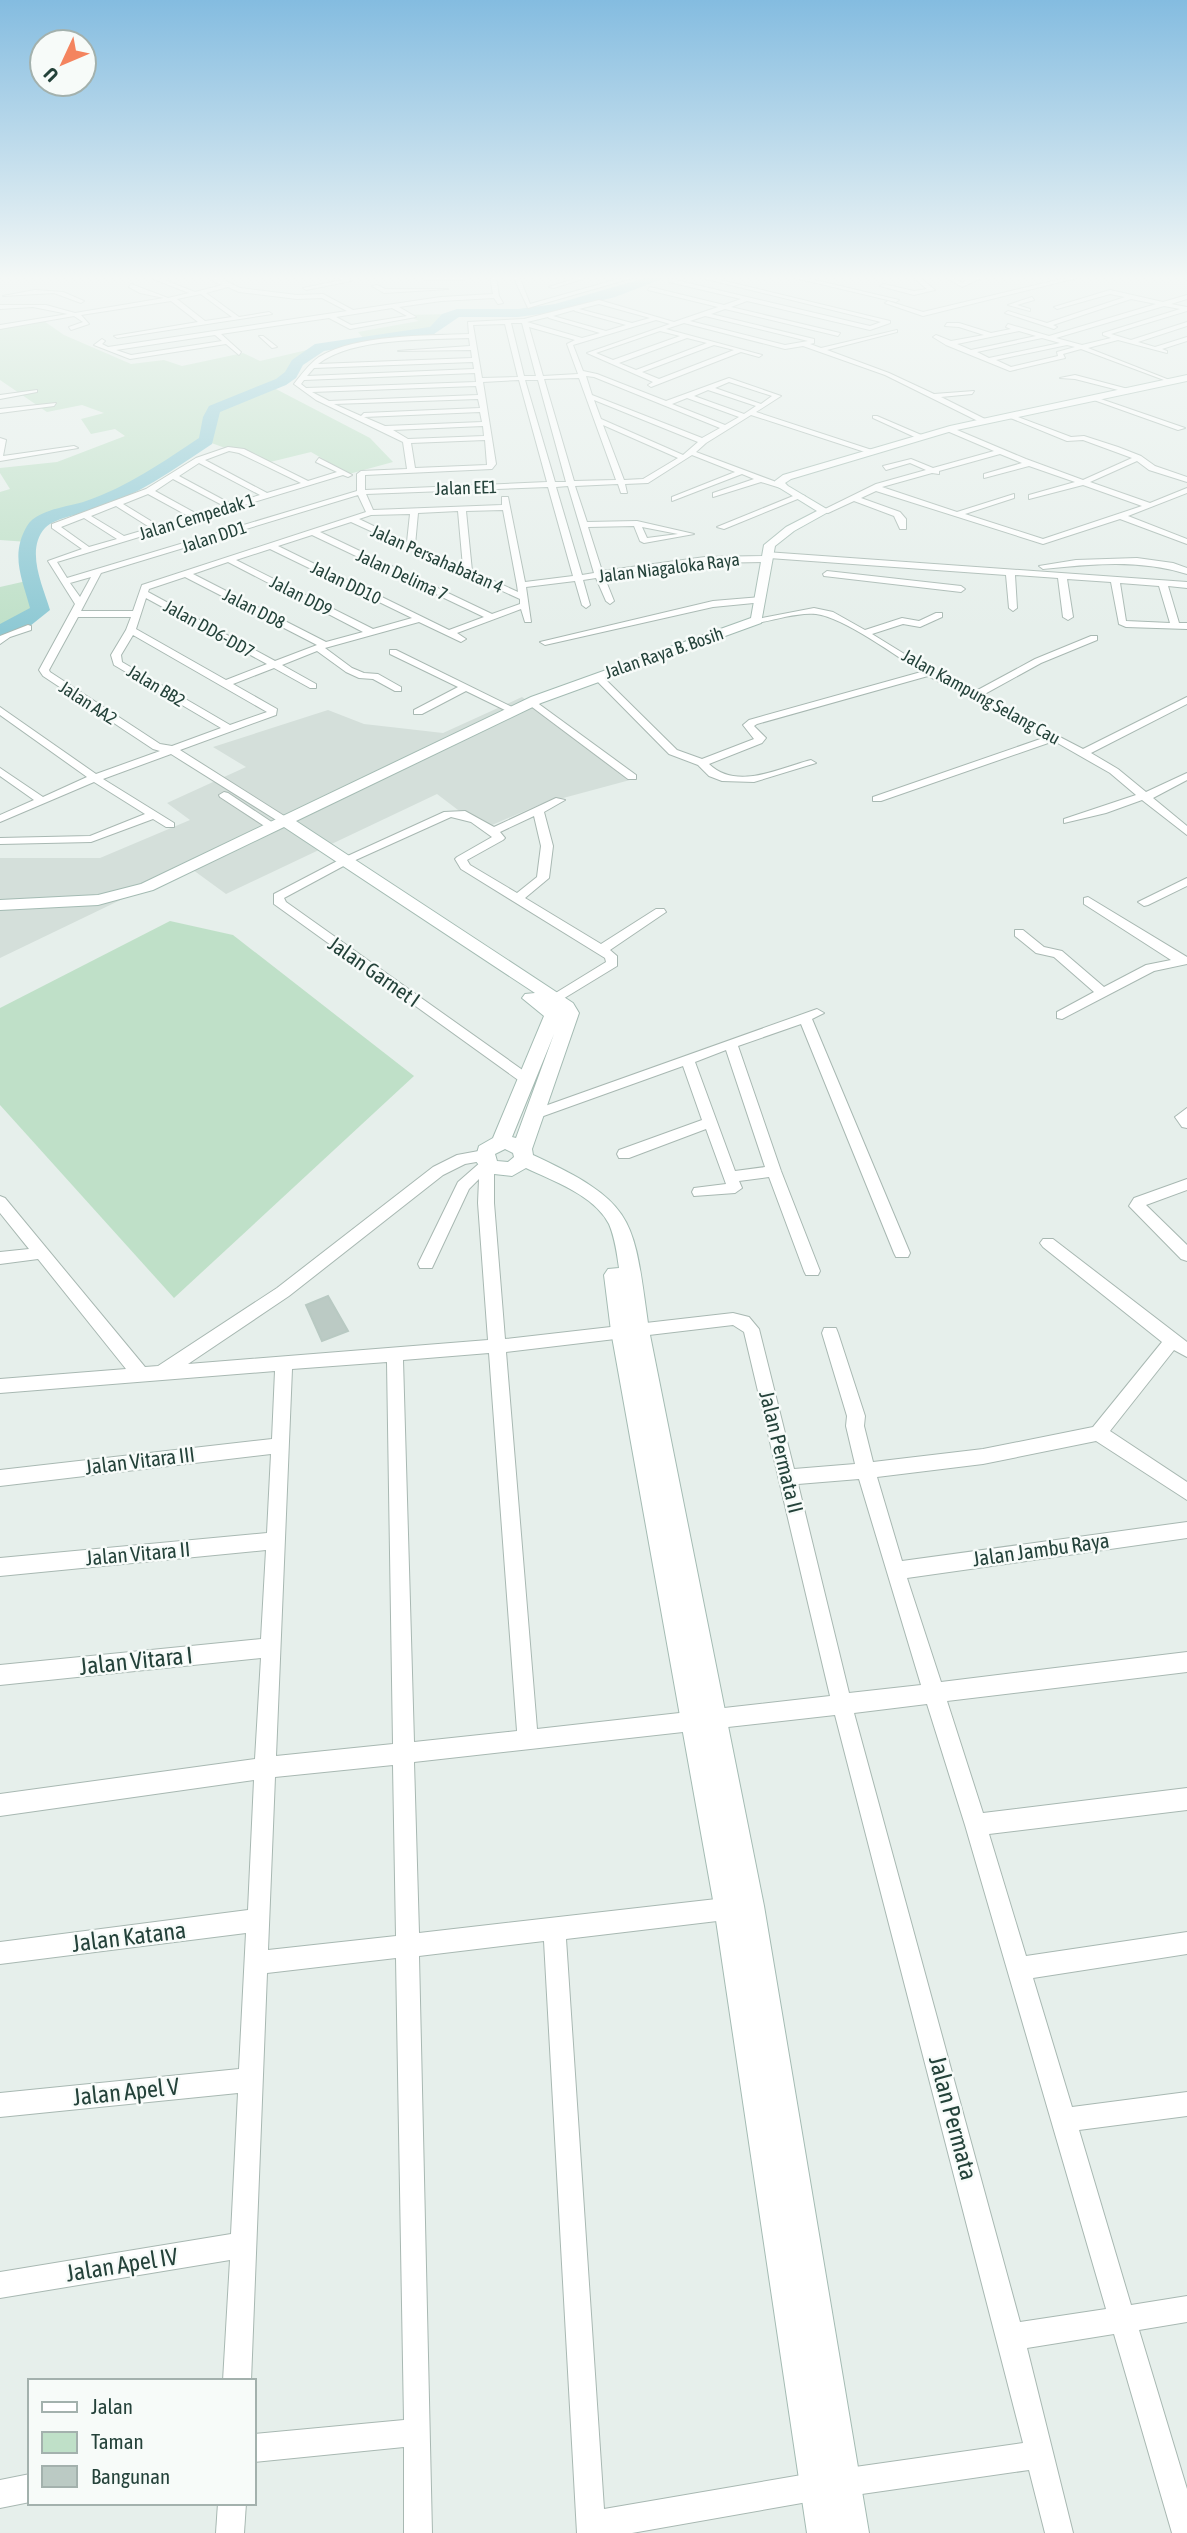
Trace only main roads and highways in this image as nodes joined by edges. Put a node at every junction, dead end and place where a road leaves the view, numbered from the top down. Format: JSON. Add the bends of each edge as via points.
{"nodes":[{"id":1,"x":1113,"y":394,"type":"edge"},
{"id":2,"x":279,"y":824,"type":"junction"},
{"id":3,"x":0,"y":905,"type":"edge"},
{"id":4,"x":549,"y":1002,"type":"junction"},
{"id":5,"x":500,"y":1143,"type":"junction"},
{"id":6,"x":521,"y":1158,"type":"junction"},
{"id":7,"x":830,"y":2484,"type":"junction"},
{"id":8,"x":826,"y":2533,"type":"edge"},
{"id":9,"x":850,"y":2533,"type":"edge"}],
"edges":[{"from":1,"to":2,"type":"main road","name":"Jalan Raya B. Bosih","via":[[950,429],[782,480],[779,483],[784,488],[825,511],[769,545],[757,620],[513,710]]},
{"from":2,"to":3,"type":"main road","name":"Jalan Raya B. Bosih","via":[[124,894]]},
{"from":2,"to":4,"type":"main road"},
{"from":4,"to":5,"type":"main road","via":[[553,1014]]},
{"from":4,"to":6,"type":"main road","via":[[569,1013]]},
{"from":5,"to":6,"type":"main road","via":[[513,1143]]},
{"from":5,"to":6,"type":"main road","via":[[489,1147],[486,1162],[498,1170]]},
{"from":6,"to":7,"type":"main road","via":[[589,1205],[605,1222],[611,1242],[739,1907]]},
{"from":7,"to":8,"type":"main road"},
{"from":7,"to":9,"type":"main road"}]}
